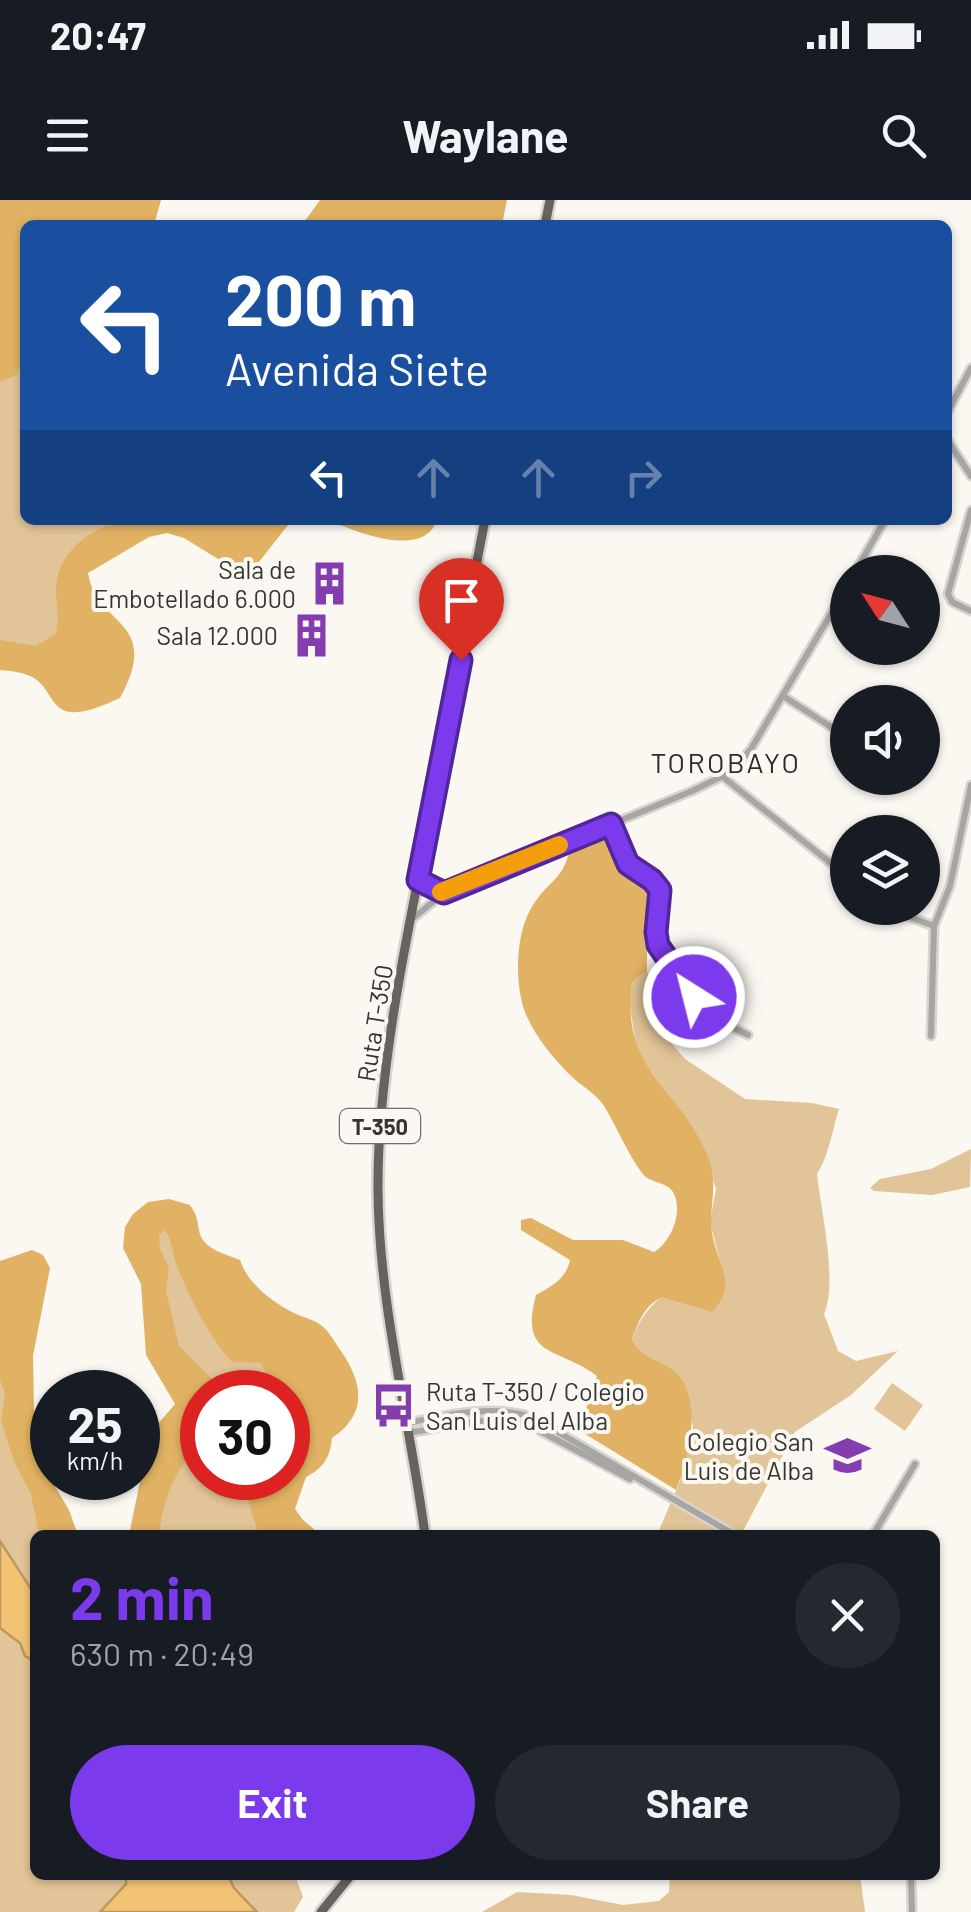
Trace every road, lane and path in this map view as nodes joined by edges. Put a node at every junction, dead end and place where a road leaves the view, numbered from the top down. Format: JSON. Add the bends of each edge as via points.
{"nodes":[{"id":1,"x":971,"y":368,"type":"edge"},
{"id":2,"x":952,"y":404,"type":"edge"},
{"id":3,"x":952,"y":448,"type":"edge"},
{"id":4,"x":971,"y":476,"type":"edge"},
{"id":5,"x":971,"y":510,"type":"edge"},
{"id":6,"x":484,"y":525,"type":"edge"},
{"id":7,"x":882,"y":525,"type":"edge"},
{"id":8,"x":865,"y":555,"type":"edge"},
{"id":9,"x":971,"y":611,"type":"edge"},
{"id":10,"x":830,"y":616,"type":"edge"},
{"id":11,"x":783,"y":696,"type":"junction"},
{"id":12,"x":830,"y":726,"type":"edge"},
{"id":13,"x":723,"y":777,"type":"junction"},
{"id":14,"x":971,"y":785,"type":"edge"},
{"id":15,"x":611,"y":824,"type":"junction"},
{"id":16,"x":830,"y":863,"type":"edge"},
{"id":17,"x":418,"y":880,"type":"junction"},
{"id":18,"x":444,"y":893,"type":"junction"},
{"id":19,"x":411,"y":920,"type":"junction"},
{"id":20,"x":934,"y":926,"type":"joint"},
{"id":21,"x":748,"y":1035,"type":"dead end"},
{"id":22,"x":930,"y":1036,"type":"dead end"},
{"id":23,"x":407,"y":1428,"type":"junction"},
{"id":24,"x":915,"y":1464,"type":"dead end"},
{"id":25,"x":423,"y":1530,"type":"edge"},
{"id":26,"x":726,"y":1530,"type":"edge"},
{"id":27,"x":876,"y":1530,"type":"edge"},
{"id":28,"x":347,"y":1880,"type":"edge"},
{"id":29,"x":911,"y":1880,"type":"edge"},
{"id":30,"x":321,"y":1912,"type":"edge"},
{"id":31,"x":912,"y":1912,"type":"edge"}],
"edges":[{"from":1,"to":2,"type":"street"},
{"from":3,"to":4,"type":"street"},
{"from":5,"to":9,"type":"street","via":[[948,594]]},
{"from":6,"to":17,"type":"main road","name":"Ruta T-350","number":"T-350"},
{"from":7,"to":8,"type":"street"},
{"from":10,"to":11,"type":"street"},
{"from":11,"to":12,"type":"street"},
{"from":11,"to":13,"type":"street","via":[[747,755]]},
{"from":13,"to":15,"type":"street"},
{"from":13,"to":16,"type":"street"},
{"from":14,"to":20,"type":"street","via":[[950,886]]},
{"from":15,"to":18,"type":"street"},
{"from":15,"to":21,"type":"street","via":[[628,864],[660,890],[656,932],[668,962],[712,1017]]},
{"from":17,"to":18,"type":"street"},
{"from":17,"to":19,"type":"main road","name":"Ruta T-350","number":"T-350"},
{"from":18,"to":19,"type":"street"},
{"from":19,"to":23,"type":"main road","name":"Ruta T-350","number":"T-350","via":[[378,1170],[381,1253]]},
{"from":20,"to":22,"type":"street"},
{"from":23,"to":25,"type":"main road","name":"Ruta T-350","number":"T-350"},
{"from":23,"to":26,"type":"street","via":[[482,1410],[522,1414]]},
{"from":24,"to":27,"type":"street"},
{"from":28,"to":30,"type":"main road"},
{"from":29,"to":31,"type":"street"}]}
